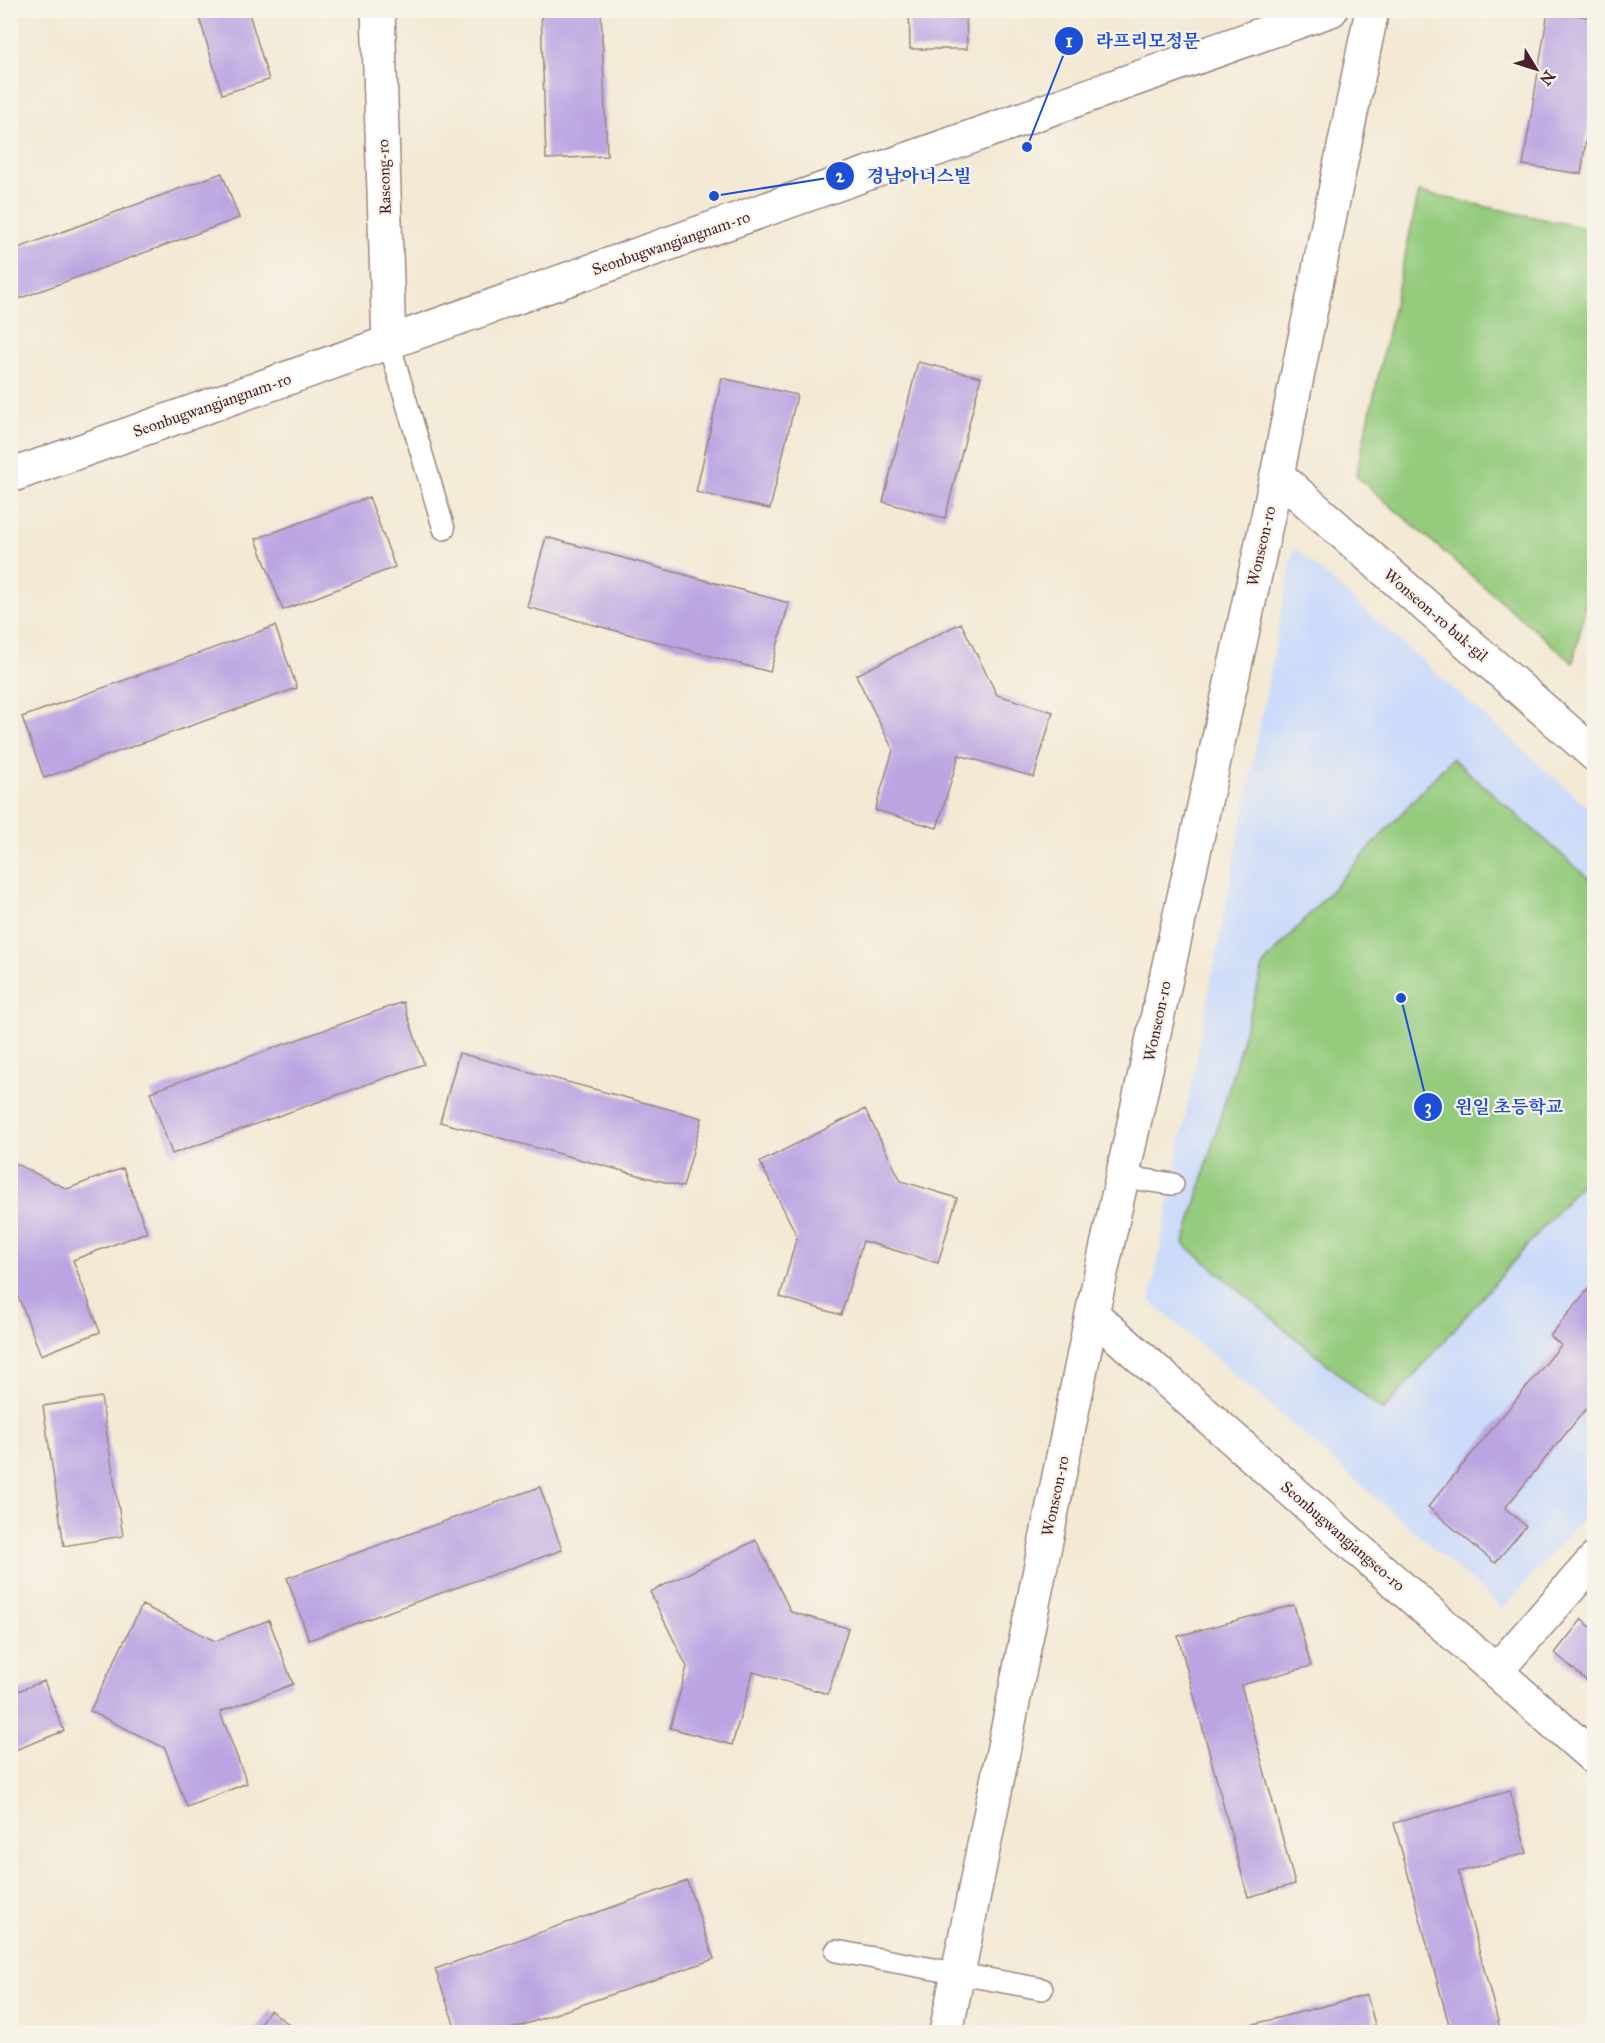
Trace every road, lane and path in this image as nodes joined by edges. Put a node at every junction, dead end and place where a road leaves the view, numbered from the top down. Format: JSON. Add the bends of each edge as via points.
{"nodes":[{"id":1,"x":378,"y":10,"type":"edge"},
{"id":2,"x":1331,"y":10,"type":"edge"},
{"id":3,"x":1372,"y":10,"type":"edge"},
{"id":4,"x":389,"y":343,"type":"junction"},
{"id":5,"x":1277,"y":475,"type":"junction"},
{"id":6,"x":10,"y":476,"type":"edge"},
{"id":7,"x":444,"y":529,"type":"dead end"},
{"id":8,"x":1594,"y":754,"type":"edge"},
{"id":9,"x":1123,"y":1177,"type":"junction"},
{"id":10,"x":1173,"y":1184,"type":"dead end"},
{"id":11,"x":1092,"y":1314,"type":"junction"},
{"id":12,"x":1594,"y":1560,"type":"edge"},
{"id":13,"x":1496,"y":1671,"type":"junction"},
{"id":14,"x":1594,"y":1758,"type":"edge"},
{"id":15,"x":836,"y":1951,"type":"dead end"},
{"id":16,"x":958,"y":1974,"type":"junction"},
{"id":17,"x":1042,"y":1989,"type":"dead end"},
{"id":18,"x":946,"y":2032,"type":"edge"}],
"edges":[{"from":1,"to":4,"type":"street","name":"Raseong-ro"},
{"from":2,"to":4,"type":"street","name":"Seonbugwangjangnam-ro"},
{"from":3,"to":5,"type":"street","name":"Wonseon-ro"},
{"from":4,"to":6,"type":"street","name":"Seonbugwangjangnam-ro"},
{"from":4,"to":7,"type":"lane"},
{"from":5,"to":8,"type":"street","name":"Wonseon-ro buk-gil"},
{"from":5,"to":9,"type":"street","name":"Wonseon-ro"},
{"from":9,"to":10,"type":"lane"},
{"from":9,"to":11,"type":"street","name":"Wonseon-ro"},
{"from":11,"to":13,"type":"street","name":"Seonbugwangjangseo-ro"},
{"from":11,"to":16,"type":"street","name":"Wonseon-ro"},
{"from":12,"to":13,"type":"street"},
{"from":13,"to":14,"type":"street","name":"Seonbugwangjangseo-ro"},
{"from":15,"to":16,"type":"lane"},
{"from":16,"to":17,"type":"lane"},
{"from":16,"to":18,"type":"street","name":"Wonseon-ro"}]}
